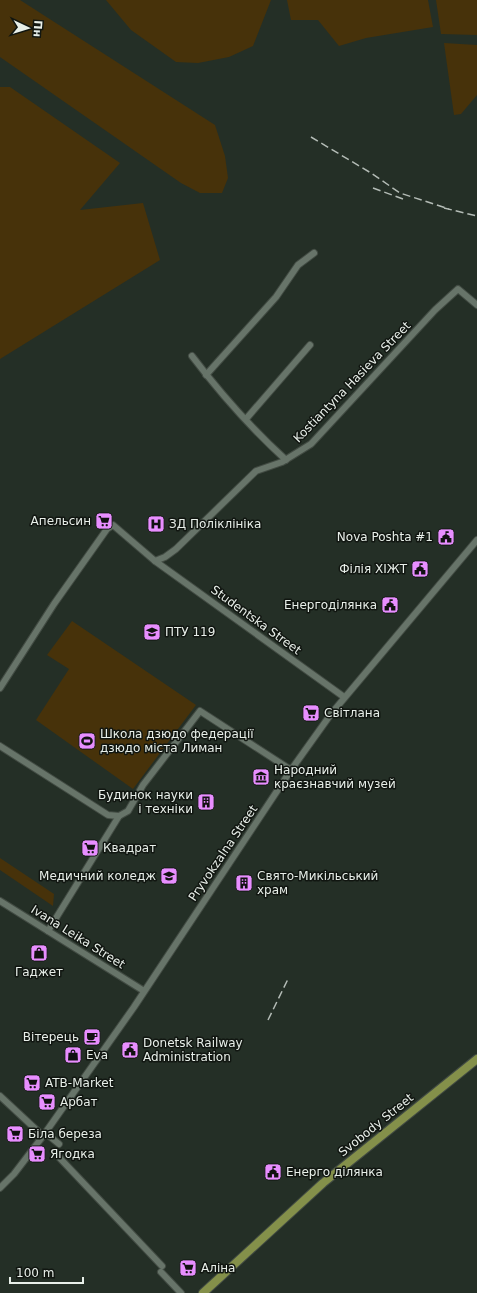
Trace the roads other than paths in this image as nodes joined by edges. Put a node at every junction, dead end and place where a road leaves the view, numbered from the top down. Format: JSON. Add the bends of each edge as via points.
{"nodes":[{"id":1,"x":314,"y":253,"type":"dead end"},
{"id":2,"x":477,"y":305,"type":"edge"},
{"id":3,"x":310,"y":345,"type":"dead end"},
{"id":4,"x":192,"y":356,"type":"dead end"},
{"id":5,"x":206,"y":374,"type":"junction"},
{"id":6,"x":246,"y":419,"type":"junction"},
{"id":7,"x":286,"y":460,"type":"junction"},
{"id":8,"x":477,"y":540,"type":"edge"},
{"id":9,"x":155,"y":561,"type":"junction"},
{"id":10,"x":0,"y":688,"type":"edge"},
{"id":11,"x":344,"y":697,"type":"junction"},
{"id":12,"x":0,"y":746,"type":"edge"},
{"id":13,"x":291,"y":770,"type":"junction"},
{"id":14,"x":119,"y":816,"type":"junction"},
{"id":15,"x":0,"y":901,"type":"edge"},
{"id":16,"x":48,"y":931,"type":"junction"},
{"id":17,"x":144,"y":991,"type":"junction"},
{"id":18,"x":477,"y":1059,"type":"edge"},
{"id":19,"x":0,"y":1096,"type":"edge"},
{"id":20,"x":43,"y":1136,"type":"junction"},
{"id":21,"x":59,"y":1144,"type":"dead end"},
{"id":22,"x":56,"y":1153,"type":"dead end"},
{"id":23,"x":0,"y":1188,"type":"edge"},
{"id":24,"x":181,"y":1293,"type":"edge"},
{"id":25,"x":203,"y":1293,"type":"edge"}],
"edges":[{"from":1,"to":5,"type":"street","via":[[298,265],[276,297]]},
{"from":2,"to":7,"type":"street","name":"Kostiantyna Hasieva Street","via":[[458,289],[435,310],[311,444]]},
{"from":3,"to":6,"type":"street"},
{"from":4,"to":5,"type":"street"},
{"from":5,"to":6,"type":"street"},
{"from":6,"to":7,"type":"street"},
{"from":7,"to":9,"type":"street","name":"Kostiantyna Hasieva Street","via":[[256,470],[176,549]]},
{"from":8,"to":11,"type":"street","name":"Pryvokzalna Street"},
{"from":9,"to":10,"type":"street","via":[[113,525],[107,529],[54,604]]},
{"from":9,"to":11,"type":"street","name":"Studentska Street"},
{"from":11,"to":13,"type":"street","name":"Pryvokzalna Street"},
{"from":12,"to":14,"type":"street","via":[[108,816]]},
{"from":13,"to":14,"type":"street","via":[[200,711],[143,785],[128,811]]},
{"from":13,"to":17,"type":"street","name":"Pryvokzalna Street"},
{"from":14,"to":16,"type":"street"},
{"from":15,"to":16,"type":"street","name":"Ivana Leika Street"},
{"from":16,"to":17,"type":"street","name":"Ivana Leika Street"},
{"from":17,"to":20,"type":"street","name":"Pryvokzalna Street"},
{"from":18,"to":25,"type":"main road","name":"Svobody Street","via":[[323,1183]]},
{"from":19,"to":20,"type":"street"},
{"from":20,"to":21,"type":"street","via":[[48,1135]]},
{"from":20,"to":23,"type":"street","name":"Pryvokzalna Street"},
{"from":22,"to":24,"type":"street"}]}
